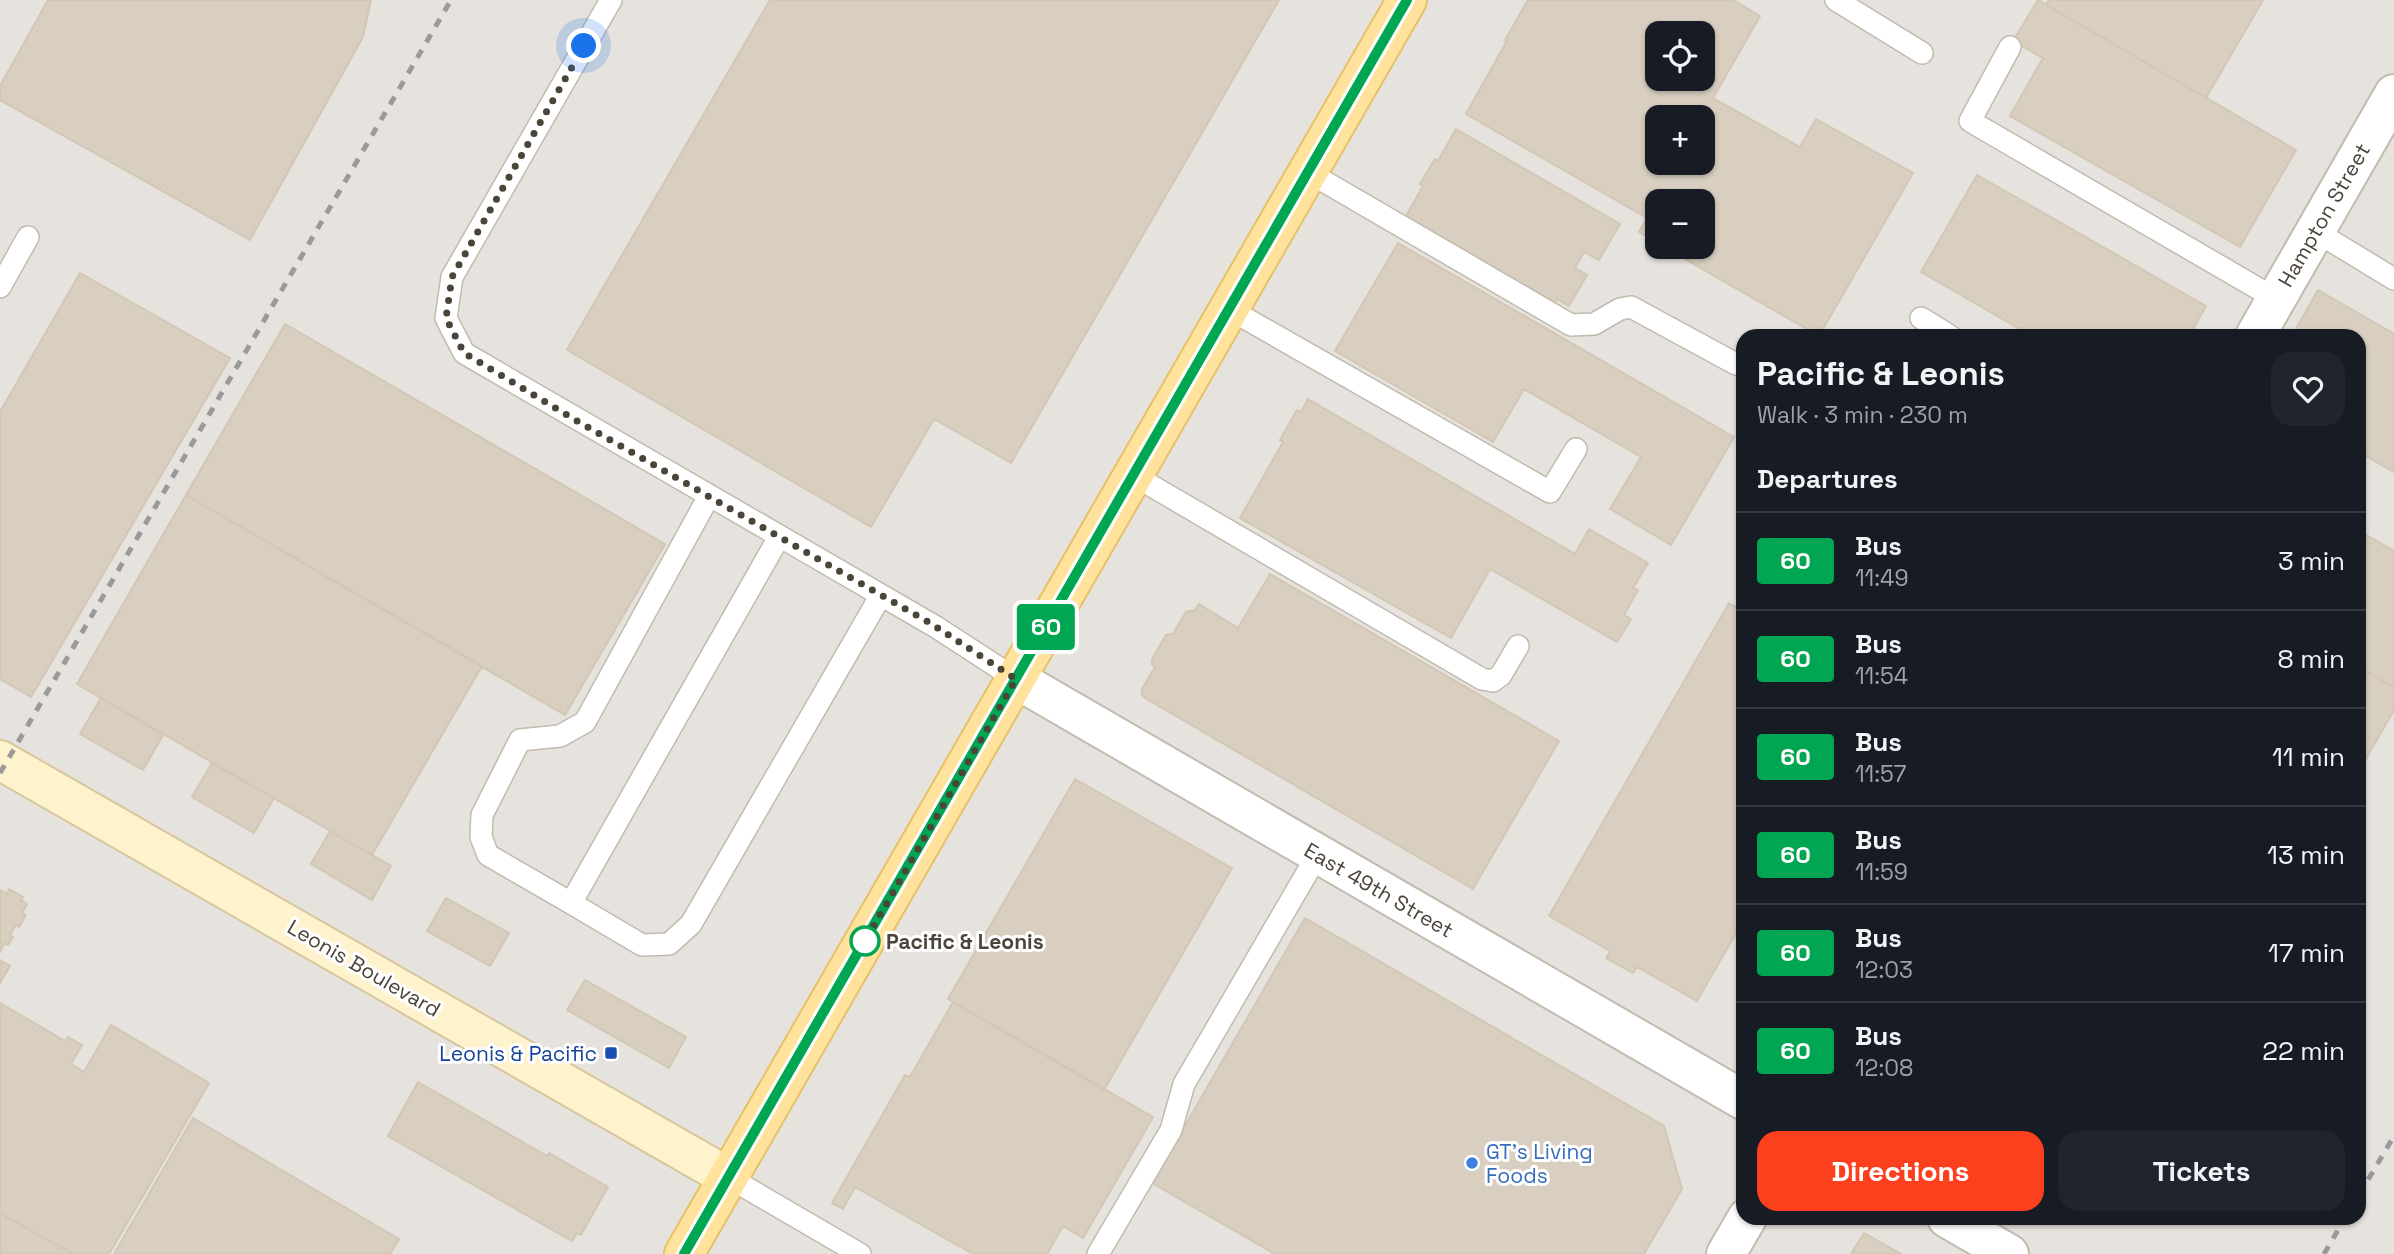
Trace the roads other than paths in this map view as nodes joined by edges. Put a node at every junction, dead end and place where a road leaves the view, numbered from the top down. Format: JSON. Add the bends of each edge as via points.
{"nodes":[{"id":1,"x":611,"y":0,"type":"edge"},
{"id":2,"x":1408,"y":0,"type":"edge"},
{"id":3,"x":1836,"y":0,"type":"edge"},
{"id":4,"x":2010,"y":47,"type":"dead end"},
{"id":5,"x":1922,"y":52,"type":"dead end"},
{"id":6,"x":2394,"y":94,"type":"edge"},
{"id":7,"x":1308,"y":172,"type":"junction"},
{"id":8,"x":2315,"y":231,"type":"junction"},
{"id":9,"x":28,"y":237,"type":"dead end"},
{"id":10,"x":2394,"y":279,"type":"edge"},
{"id":11,"x":0,"y":287,"type":"edge"},
{"id":12,"x":2276,"y":299,"type":"junction"},
{"id":13,"x":1229,"y":309,"type":"junction"},
{"id":14,"x":1921,"y":318,"type":"dead end"},
{"id":15,"x":1939,"y":329,"type":"edge"},
{"id":16,"x":2259,"y":329,"type":"edge"},
{"id":17,"x":1736,"y":364,"type":"dead end"},
{"id":18,"x":1576,"y":449,"type":"dead end"},
{"id":19,"x":1133,"y":475,"type":"junction"},
{"id":20,"x":709,"y":496,"type":"junction"},
{"id":21,"x":779,"y":537,"type":"junction"},
{"id":22,"x":881,"y":595,"type":"junction"},
{"id":23,"x":1518,"y":646,"type":"dead end"},
{"id":24,"x":1016,"y":679,"type":"junction"},
{"id":25,"x":0,"y":760,"type":"edge"},
{"id":26,"x":1318,"y":854,"type":"junction"},
{"id":27,"x":571,"y":904,"type":"junction"},
{"id":28,"x":1736,"y":1096,"type":"edge"},
{"id":29,"x":728,"y":1177,"type":"junction"},
{"id":30,"x":1743,"y":1225,"type":"edge"},
{"id":31,"x":1959,"y":1225,"type":"edge"},
{"id":32,"x":684,"y":1254,"type":"edge"},
{"id":33,"x":860,"y":1254,"type":"edge"},
{"id":34,"x":1098,"y":1254,"type":"edge"},
{"id":35,"x":1726,"y":1254,"type":"edge"},
{"id":36,"x":2009,"y":1254,"type":"edge"}],
"edges":[{"from":1,"to":20,"type":"lane","via":[[452,277],[446,318],[464,353]]},
{"from":2,"to":7,"type":"main road"},
{"from":3,"to":5,"type":"lane"},
{"from":4,"to":12,"type":"lane","via":[[1970,121]]},
{"from":6,"to":8,"type":"street","name":"Hampton Street"},
{"from":7,"to":13,"type":"main road"},
{"from":7,"to":17,"type":"lane","via":[[1571,325],[1594,324],[1631,307]]},
{"from":8,"to":10,"type":"lane"},
{"from":8,"to":12,"type":"street","name":"Hampton Street"},
{"from":9,"to":11,"type":"lane"},
{"from":12,"to":16,"type":"street","name":"Hampton Street"},
{"from":13,"to":18,"type":"lane","via":[[1550,492]]},
{"from":13,"to":19,"type":"main road"},
{"from":14,"to":15,"type":"lane"},
{"from":19,"to":23,"type":"lane","via":[[1482,679],[1493,681],[1501,675]]},
{"from":19,"to":24,"type":"main road"},
{"from":20,"to":21,"type":"lane"},
{"from":20,"to":27,"type":"lane","via":[[585,722],[560,736],[520,740],[482,815],[481,837],[488,855]]},
{"from":21,"to":22,"type":"lane"},
{"from":21,"to":27,"type":"lane"},
{"from":22,"to":24,"type":"lane"},
{"from":22,"to":27,"type":"lane","via":[[691,924],[669,944],[642,945]]},
{"from":24,"to":26,"type":"street","name":"East 49th Street"},
{"from":24,"to":29,"type":"main road"},
{"from":25,"to":29,"type":"main road","name":"Leonis Boulevard"},
{"from":26,"to":28,"type":"street","name":"East 49th Street"},
{"from":26,"to":34,"type":"lane","via":[[1184,1084],[1171,1130]]},
{"from":29,"to":32,"type":"main road"},
{"from":29,"to":33,"type":"lane"},
{"from":30,"to":35,"type":"street"},
{"from":31,"to":36,"type":"street"}]}
